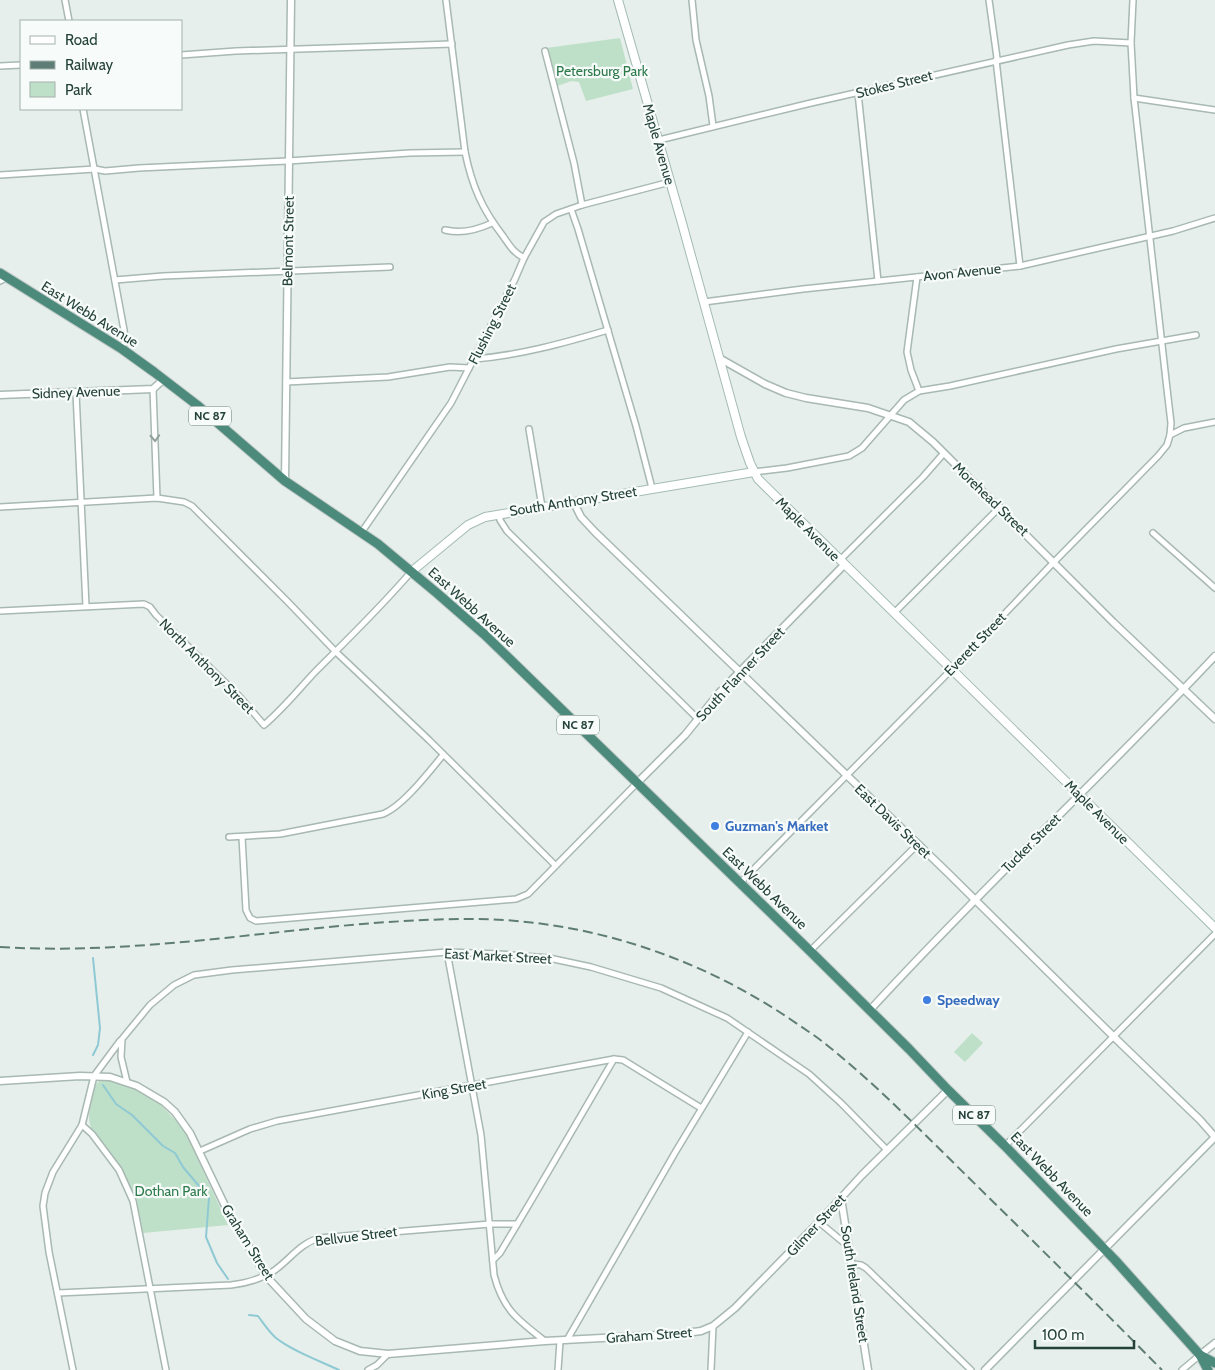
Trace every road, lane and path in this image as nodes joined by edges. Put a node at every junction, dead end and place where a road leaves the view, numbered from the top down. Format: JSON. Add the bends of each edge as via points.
{"nodes":[{"id":1,"x":65,"y":0,"type":"edge"},
{"id":2,"x":291,"y":0,"type":"edge"},
{"id":3,"x":446,"y":0,"type":"edge"},
{"id":4,"x":618,"y":0,"type":"edge"},
{"id":5,"x":692,"y":0,"type":"edge"},
{"id":6,"x":989,"y":0,"type":"edge"},
{"id":7,"x":1133,"y":0,"type":"edge"},
{"id":8,"x":69,"y":20,"type":"edge"},
{"id":9,"x":1131,"y":43,"type":"junction"},
{"id":10,"x":452,"y":44,"type":"junction"},
{"id":11,"x":291,"y":50,"type":"junction"},
{"id":12,"x":545,"y":51,"type":"dead end"},
{"id":13,"x":182,"y":55,"type":"edge"},
{"id":14,"x":996,"y":60,"type":"junction"},
{"id":15,"x":20,"y":65,"type":"edge"},
{"id":16,"x":0,"y":66,"type":"edge"},
{"id":17,"x":858,"y":93,"type":"junction"},
{"id":18,"x":1134,"y":98,"type":"junction"},
{"id":19,"x":83,"y":110,"type":"edge"},
{"id":20,"x":1215,"y":110,"type":"edge"},
{"id":21,"x":713,"y":126,"type":"junction"},
{"id":22,"x":659,"y":140,"type":"junction"},
{"id":23,"x":466,"y":152,"type":"junction"},
{"id":24,"x":288,"y":161,"type":"junction"},
{"id":25,"x":95,"y":169,"type":"junction"},
{"id":26,"x":0,"y":175,"type":"edge"},
{"id":27,"x":670,"y":182,"type":"junction"},
{"id":28,"x":582,"y":205,"type":"junction"},
{"id":29,"x":571,"y":209,"type":"junction"},
{"id":30,"x":1215,"y":218,"type":"edge"},
{"id":31,"x":492,"y":223,"type":"junction"},
{"id":32,"x":445,"y":230,"type":"dead end"},
{"id":33,"x":1150,"y":236,"type":"junction"},
{"id":34,"x":524,"y":258,"type":"junction"},
{"id":35,"x":1020,"y":266,"type":"junction"},
{"id":36,"x":390,"y":267,"type":"dead end"},
{"id":37,"x":287,"y":272,"type":"junction"},
{"id":38,"x":2,"y":277,"type":"edge"},
{"id":39,"x":917,"y":277,"type":"junction"},
{"id":40,"x":115,"y":280,"type":"junction"},
{"id":41,"x":878,"y":281,"type":"junction"},
{"id":42,"x":704,"y":302,"type":"junction"},
{"id":43,"x":608,"y":330,"type":"junction"},
{"id":44,"x":1196,"y":335,"type":"dead end"},
{"id":45,"x":1162,"y":340,"type":"junction"},
{"id":46,"x":122,"y":350,"type":"junction"},
{"id":47,"x":719,"y":358,"type":"junction"},
{"id":48,"x":475,"y":359,"type":"junction"},
{"id":49,"x":469,"y":368,"type":"junction"},
{"id":50,"x":164,"y":379,"type":"junction"},
{"id":51,"x":286,"y":382,"type":"junction"},
{"id":52,"x":152,"y":389,"type":"junction"},
{"id":53,"x":919,"y":391,"type":"junction"},
{"id":54,"x":76,"y":393,"type":"junction"},
{"id":55,"x":0,"y":395,"type":"edge"},
{"id":56,"x":890,"y":415,"type":"junction"},
{"id":57,"x":1215,"y":422,"type":"edge"},
{"id":58,"x":529,"y":429,"type":"dead end"},
{"id":59,"x":1170,"y":435,"type":"junction"},
{"id":60,"x":944,"y":453,"type":"junction"},
{"id":61,"x":754,"y":472,"type":"junction"},
{"id":62,"x":285,"y":481,"type":"junction"},
{"id":63,"x":652,"y":488,"type":"junction"},
{"id":64,"x":157,"y":498,"type":"junction"},
{"id":65,"x":81,"y":502,"type":"junction"},
{"id":66,"x":574,"y":503,"type":"junction"},
{"id":67,"x":0,"y":507,"type":"edge"},
{"id":68,"x":542,"y":507,"type":"junction"},
{"id":69,"x":1000,"y":507,"type":"junction"},
{"id":70,"x":499,"y":514,"type":"junction"},
{"id":71,"x":361,"y":533,"type":"junction"},
{"id":72,"x":1153,"y":533,"type":"dead end"},
{"id":73,"x":842,"y":562,"type":"junction"},
{"id":74,"x":1054,"y":562,"type":"junction"},
{"id":75,"x":411,"y":572,"type":"junction"},
{"id":76,"x":1215,"y":588,"type":"edge"},
{"id":77,"x":86,"y":606,"type":"junction"},
{"id":78,"x":0,"y":611,"type":"edge"},
{"id":79,"x":895,"y":612,"type":"junction"},
{"id":80,"x":336,"y":652,"type":"junction"},
{"id":81,"x":1215,"y":656,"type":"edge"},
{"id":82,"x":951,"y":670,"type":"junction"},
{"id":83,"x":739,"y":672,"type":"junction"},
{"id":84,"x":1185,"y":689,"type":"junction"},
{"id":85,"x":698,"y":719,"type":"junction"},
{"id":86,"x":1215,"y":719,"type":"edge"},
{"id":87,"x":443,"y":754,"type":"junction"},
{"id":88,"x":846,"y":775,"type":"junction"},
{"id":89,"x":637,"y":783,"type":"junction"},
{"id":90,"x":1080,"y":794,"type":"junction"},
{"id":91,"x":229,"y":837,"type":"dead end"},
{"id":92,"x":242,"y":837,"type":"junction"},
{"id":93,"x":917,"y":844,"type":"junction"},
{"id":94,"x":556,"y":865,"type":"junction"},
{"id":95,"x":740,"y":883,"type":"junction"},
{"id":96,"x":975,"y":900,"type":"junction"},
{"id":97,"x":1215,"y":928,"type":"edge"},
{"id":98,"x":1215,"y":934,"type":"edge"},
{"id":99,"x":447,"y":952,"type":"junction"},
{"id":100,"x":810,"y":952,"type":"junction"},
{"id":101,"x":870,"y":1010,"type":"junction"},
{"id":102,"x":748,"y":1032,"type":"junction"},
{"id":103,"x":1113,"y":1036,"type":"junction"},
{"id":104,"x":122,"y":1039,"type":"junction"},
{"id":105,"x":614,"y":1059,"type":"junction"},
{"id":106,"x":94,"y":1076,"type":"junction"},
{"id":107,"x":0,"y":1081,"type":"edge"},
{"id":108,"x":128,"y":1082,"type":"junction"},
{"id":109,"x":471,"y":1086,"type":"junction"},
{"id":110,"x":948,"y":1090,"type":"junction"},
{"id":111,"x":701,"y":1108,"type":"junction"},
{"id":112,"x":82,"y":1125,"type":"junction"},
{"id":113,"x":1215,"y":1137,"type":"edge"},
{"id":114,"x":1006,"y":1146,"type":"junction"},
{"id":115,"x":887,"y":1150,"type":"junction"},
{"id":116,"x":200,"y":1151,"type":"junction"},
{"id":117,"x":842,"y":1198,"type":"junction"},
{"id":118,"x":819,"y":1222,"type":"junction"},
{"id":119,"x":490,"y":1224,"type":"junction"},
{"id":120,"x":517,"y":1224,"type":"junction"},
{"id":121,"x":849,"y":1247,"type":"junction"},
{"id":122,"x":1105,"y":1249,"type":"junction"},
{"id":123,"x":493,"y":1260,"type":"junction"},
{"id":124,"x":853,"y":1264,"type":"junction"},
{"id":125,"x":266,"y":1276,"type":"junction"},
{"id":126,"x":151,"y":1288,"type":"junction"},
{"id":127,"x":58,"y":1293,"type":"junction"},
{"id":128,"x":713,"y":1326,"type":"junction"},
{"id":129,"x":564,"y":1340,"type":"junction"},
{"id":130,"x":545,"y":1341,"type":"junction"},
{"id":131,"x":1215,"y":1343,"type":"edge"},
{"id":132,"x":388,"y":1354,"type":"junction"},
{"id":133,"x":1200,"y":1355,"type":"junction"},
{"id":134,"x":1215,"y":1363,"type":"edge"},
{"id":135,"x":73,"y":1370,"type":"edge"},
{"id":136,"x":166,"y":1370,"type":"edge"},
{"id":137,"x":368,"y":1370,"type":"edge"},
{"id":138,"x":558,"y":1370,"type":"edge"},
{"id":139,"x":711,"y":1370,"type":"edge"},
{"id":140,"x":868,"y":1370,"type":"edge"},
{"id":141,"x":971,"y":1370,"type":"edge"},
{"id":142,"x":985,"y":1370,"type":"edge"},
{"id":143,"x":1182,"y":1370,"type":"edge"},
{"id":144,"x":1208,"y":1370,"type":"edge"}],
"edges":[{"from":1,"to":8,"type":"street"},
{"from":2,"to":11,"type":"street","name":"Belmont Street"},
{"from":3,"to":10,"type":"street"},
{"from":4,"to":22,"type":"main road","name":"Maple Avenue"},
{"from":5,"to":21,"type":"street","via":[[696,40]]},
{"from":6,"to":14,"type":"street"},
{"from":7,"to":9,"type":"street"},
{"from":9,"to":14,"type":"street","name":"Stokes Street","via":[[1086,42]]},
{"from":9,"to":18,"type":"street"},
{"from":10,"to":11,"type":"street"},
{"from":10,"to":23,"type":"street"},
{"from":11,"to":13,"type":"street"},
{"from":11,"to":24,"type":"street","name":"Belmont Street"},
{"from":12,"to":28,"type":"street"},
{"from":14,"to":17,"type":"street","name":"Stokes Street"},
{"from":14,"to":35,"type":"street"},
{"from":15,"to":16,"type":"street"},
{"from":17,"to":21,"type":"street","name":"Stokes Street"},
{"from":17,"to":41,"type":"street"},
{"from":18,"to":20,"type":"street"},
{"from":18,"to":33,"type":"street"},
{"from":19,"to":25,"type":"street"},
{"from":21,"to":22,"type":"street","name":"Stokes Street"},
{"from":22,"to":27,"type":"main road","name":"Maple Avenue"},
{"from":23,"to":24,"type":"street"},
{"from":23,"to":31,"type":"street","via":[[476,192]]},
{"from":24,"to":25,"type":"street"},
{"from":24,"to":37,"type":"street","name":"Belmont Street"},
{"from":25,"to":26,"type":"street"},
{"from":25,"to":40,"type":"street"},
{"from":27,"to":28,"type":"street","name":"Flushing Street"},
{"from":27,"to":42,"type":"main road","name":"Maple Avenue"},
{"from":28,"to":29,"type":"street","name":"Flushing Street"},
{"from":29,"to":34,"type":"street","name":"Flushing Street","via":[[544,222]]},
{"from":29,"to":43,"type":"street"},
{"from":30,"to":33,"type":"street","name":"Avon Avenue"},
{"from":31,"to":32,"type":"street","via":[[480,229],[456,233]]},
{"from":31,"to":34,"type":"street","via":[[512,251]]},
{"from":33,"to":35,"type":"street","name":"Avon Avenue"},
{"from":33,"to":45,"type":"street"},
{"from":34,"to":48,"type":"street","name":"Flushing Street"},
{"from":35,"to":39,"type":"street","name":"Avon Avenue"},
{"from":36,"to":37,"type":"street"},
{"from":37,"to":40,"type":"street"},
{"from":37,"to":51,"type":"street","name":"Belmont Street"},
{"from":38,"to":46,"type":"highway","name":"East Webb Avenue","number":"NC 87"},
{"from":39,"to":41,"type":"street","name":"Avon Avenue"},
{"from":39,"to":53,"type":"street","via":[[907,352]]},
{"from":40,"to":46,"type":"street","via":[[125,340]]},
{"from":41,"to":42,"type":"street","name":"Avon Avenue"},
{"from":42,"to":47,"type":"main road","name":"Maple Avenue"},
{"from":43,"to":48,"type":"street","via":[[539,350]]},
{"from":43,"to":63,"type":"street"},
{"from":44,"to":45,"type":"street"},
{"from":45,"to":53,"type":"street"},
{"from":45,"to":59,"type":"street"},
{"from":46,"to":50,"type":"highway","name":"East Webb Avenue","number":"NC 87"},
{"from":47,"to":56,"type":"street","name":"Morehead Street","via":[[786,393]]},
{"from":47,"to":61,"type":"main road","name":"Maple Avenue"},
{"from":48,"to":49,"type":"street","name":"Flushing Street"},
{"from":49,"to":51,"type":"street","via":[[450,366],[388,377]]},
{"from":49,"to":71,"type":"street","name":"Flushing Street","via":[[451,403]]},
{"from":50,"to":52,"type":"street"},
{"from":50,"to":62,"type":"highway","name":"East Webb Avenue","number":"NC 87"},
{"from":51,"to":62,"type":"street","name":"Belmont Street"},
{"from":52,"to":54,"type":"street","name":"Sidney Avenue"},
{"from":52,"to":64,"type":"street","one_way":true},
{"from":53,"to":56,"type":"street","via":[[904,400]]},
{"from":54,"to":55,"type":"street","name":"Sidney Avenue"},
{"from":54,"to":65,"type":"street"},
{"from":56,"to":60,"type":"street","name":"Morehead Street","via":[[909,422]]},
{"from":56,"to":61,"type":"street","via":[[862,448],[849,456]]},
{"from":57,"to":59,"type":"street","via":[[1184,428]]},
{"from":58,"to":68,"type":"street"},
{"from":59,"to":74,"type":"street","name":"Everett Street","via":[[1158,456]]},
{"from":60,"to":69,"type":"street","name":"Morehead Street"},
{"from":60,"to":73,"type":"street","name":"South Flanner Street"},
{"from":61,"to":63,"type":"main road","name":"South Anthony Street"},
{"from":61,"to":73,"type":"main road","name":"Maple Avenue"},
{"from":62,"to":71,"type":"highway","name":"East Webb Avenue","number":"NC 87"},
{"from":63,"to":66,"type":"main road","name":"South Anthony Street"},
{"from":64,"to":65,"type":"street"},
{"from":64,"to":80,"type":"street","via":[[188,503]]},
{"from":65,"to":67,"type":"street"},
{"from":65,"to":77,"type":"street"},
{"from":66,"to":68,"type":"main road","name":"South Anthony Street"},
{"from":66,"to":83,"type":"street","name":"East Davis Street","via":[[586,522]]},
{"from":68,"to":70,"type":"main road","name":"South Anthony Street"},
{"from":69,"to":74,"type":"street","name":"Morehead Street"},
{"from":69,"to":79,"type":"street"},
{"from":70,"to":75,"type":"main road","name":"South Anthony Street","via":[[485,516],[468,525]]},
{"from":70,"to":85,"type":"street","via":[[507,531]]},
{"from":71,"to":75,"type":"highway","name":"East Webb Avenue","number":"NC 87"},
{"from":72,"to":76,"type":"street"},
{"from":73,"to":79,"type":"main road","name":"Maple Avenue"},
{"from":73,"to":83,"type":"street","name":"South Flanner Street"},
{"from":74,"to":82,"type":"street","name":"Everett Street"},
{"from":74,"to":84,"type":"street","name":"Morehead Street"},
{"from":75,"to":80,"type":"street","name":"North Anthony Street"},
{"from":75,"to":89,"type":"highway","name":"East Webb Avenue","number":"NC 87","via":[[485,635]]},
{"from":77,"to":78,"type":"street","name":"North Anthony Street"},
{"from":77,"to":80,"type":"street","name":"North Anthony Street","via":[[139,604],[150,607],[264,724]]},
{"from":79,"to":82,"type":"main road","name":"Maple Avenue"},
{"from":80,"to":87,"type":"street"},
{"from":81,"to":84,"type":"street","name":"Tucker Street"},
{"from":82,"to":88,"type":"street","name":"Everett Street"},
{"from":82,"to":90,"type":"main road","name":"Maple Avenue"},
{"from":83,"to":85,"type":"street","name":"South Flanner Street"},
{"from":83,"to":88,"type":"street","name":"East Davis Street"},
{"from":84,"to":86,"type":"street","name":"Morehead Street"},
{"from":84,"to":90,"type":"street","name":"Tucker Street"},
{"from":85,"to":89,"type":"street","name":"South Flanner Street"},
{"from":87,"to":92,"type":"street","via":[[394,809],[386,813],[298,831]]},
{"from":87,"to":94,"type":"street"},
{"from":88,"to":93,"type":"street","name":"East Davis Street"},
{"from":88,"to":95,"type":"street","name":"Everett Street"},
{"from":89,"to":94,"type":"street"},
{"from":89,"to":95,"type":"highway","name":"East Webb Avenue","number":"NC 87"},
{"from":90,"to":96,"type":"street","name":"Tucker Street"},
{"from":90,"to":97,"type":"main road","name":"Maple Avenue"},
{"from":91,"to":92,"type":"street"},
{"from":92,"to":94,"type":"street","via":[[246,910],[253,920],[260,921],[516,899],[534,889]]},
{"from":93,"to":96,"type":"street","name":"East Davis Street"},
{"from":93,"to":100,"type":"street"},
{"from":95,"to":100,"type":"highway","name":"East Webb Avenue","number":"NC 87"},
{"from":96,"to":101,"type":"street","name":"Tucker Street"},
{"from":96,"to":103,"type":"street","name":"East Davis Street"},
{"from":98,"to":103,"type":"street"},
{"from":99,"to":102,"type":"street","name":"East Market Street","via":[[549,958],[591,967],[661,988],[727,1018]]},
{"from":99,"to":104,"type":"street","name":"East Market Street","via":[[194,975],[174,985],[150,1005]]},
{"from":99,"to":109,"type":"street"},
{"from":100,"to":101,"type":"highway","name":"East Webb Avenue","number":"NC 87"},
{"from":101,"to":110,"type":"highway","name":"East Webb Avenue","number":"NC 87"},
{"from":102,"to":111,"type":"street"},
{"from":102,"to":115,"type":"street","name":"East Market Street","via":[[824,1086]]},
{"from":103,"to":113,"type":"street","name":"East Davis Street"},
{"from":103,"to":114,"type":"street"},
{"from":104,"to":106,"type":"street","name":"East Market Street"},
{"from":104,"to":108,"type":"street","via":[[121,1057]]},
{"from":105,"to":109,"type":"street","name":"King Street"},
{"from":105,"to":111,"type":"street","via":[[623,1060]]},
{"from":105,"to":120,"type":"street"},
{"from":106,"to":107,"type":"street","name":"Graham Street"},
{"from":106,"to":108,"type":"street","name":"Graham Street"},
{"from":106,"to":112,"type":"street"},
{"from":108,"to":116,"type":"street","name":"Graham Street","via":[[175,1112]]},
{"from":109,"to":116,"type":"street","name":"King Street","via":[[276,1121]]},
{"from":109,"to":119,"type":"street","via":[[481,1135]]},
{"from":110,"to":114,"type":"highway","name":"East Webb Avenue","number":"NC 87"},
{"from":110,"to":115,"type":"street","name":"Gilmer Street"},
{"from":111,"to":129,"type":"street"},
{"from":112,"to":126,"type":"street","via":[[92,1134],[127,1185]]},
{"from":112,"to":127,"type":"street","via":[[53,1172],[43,1206]]},
{"from":113,"to":122,"type":"street"},
{"from":114,"to":122,"type":"highway","name":"East Webb Avenue","number":"NC 87"},
{"from":115,"to":117,"type":"street","name":"Gilmer Street"},
{"from":116,"to":125,"type":"street","name":"Graham Street","via":[[227,1210]]},
{"from":117,"to":118,"type":"street","name":"Gilmer Street"},
{"from":117,"to":121,"type":"street","name":"South Ireland Street"},
{"from":118,"to":121,"type":"street"},
{"from":118,"to":128,"type":"street","name":"Gilmer Street","via":[[735,1308]]},
{"from":119,"to":120,"type":"street","name":"Bellvue Street"},
{"from":119,"to":123,"type":"street"},
{"from":119,"to":125,"type":"street","name":"Bellvue Street","via":[[319,1238],[305,1243]]},
{"from":120,"to":123,"type":"street"},
{"from":121,"to":124,"type":"street","name":"South Ireland Street"},
{"from":122,"to":133,"type":"highway","name":"East Webb Avenue","number":"NC 87"},
{"from":122,"to":142,"type":"street"},
{"from":123,"to":130,"type":"street","via":[[494,1276],[502,1300],[516,1317]]},
{"from":124,"to":140,"type":"street","name":"South Ireland Street"},
{"from":124,"to":141,"type":"street","via":[[866,1268]]},
{"from":125,"to":126,"type":"street","name":"Bellvue Street","via":[[231,1285]]},
{"from":125,"to":132,"type":"street","name":"Graham Street","via":[[306,1319],[336,1341],[360,1351]]},
{"from":126,"to":127,"type":"street","name":"Bellvue Street"},
{"from":126,"to":136,"type":"street"},
{"from":127,"to":135,"type":"street"},
{"from":128,"to":129,"type":"street","name":"Graham Street","via":[[678,1334]]},
{"from":128,"to":139,"type":"street"},
{"from":129,"to":130,"type":"street","name":"Graham Street"},
{"from":129,"to":138,"type":"street"},
{"from":130,"to":132,"type":"street","name":"Graham Street"},
{"from":131,"to":133,"type":"street"},
{"from":132,"to":137,"type":"street"},
{"from":133,"to":134,"type":"highway","name":"East Webb Avenue","number":"NC 87"},
{"from":133,"to":143,"type":"street"},
{"from":133,"to":144,"type":"highway","name":"East Webb Avenue","number":"NC 87"}]}
